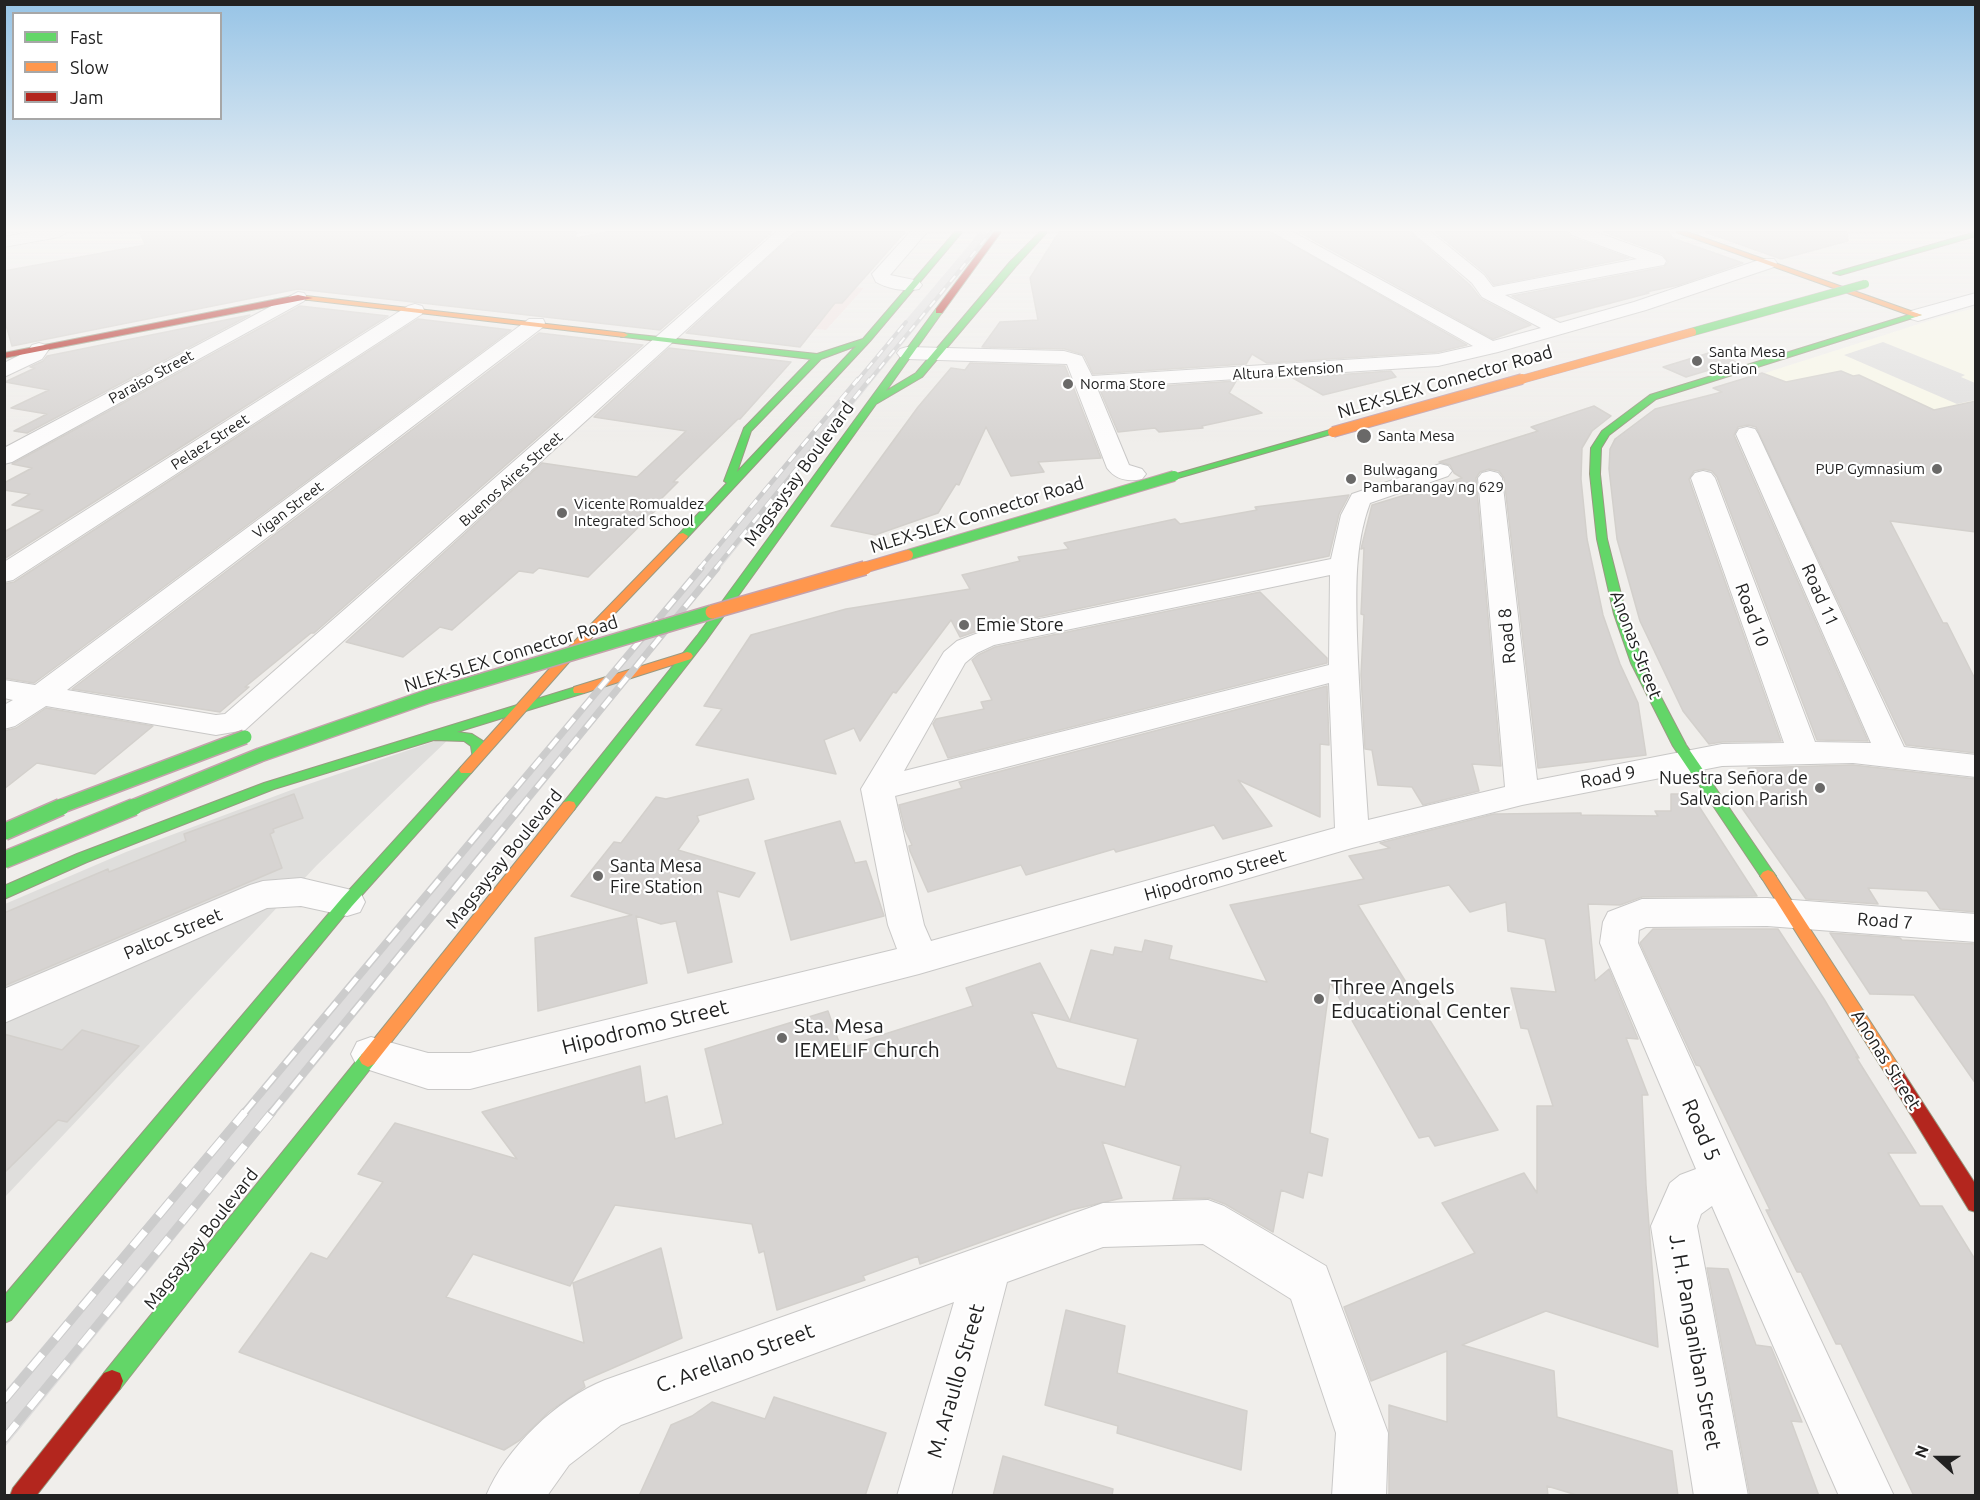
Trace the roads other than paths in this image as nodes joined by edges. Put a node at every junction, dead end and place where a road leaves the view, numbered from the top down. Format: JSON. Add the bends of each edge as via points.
{"nodes":[{"id":1,"x":273,"y":302,"type":"edge"},
{"id":2,"x":289,"y":302,"type":"edge"},
{"id":3,"x":343,"y":302,"type":"edge"},
{"id":4,"x":708,"y":302,"type":"edge"},
{"id":5,"x":899,"y":302,"type":"edge"},
{"id":6,"x":946,"y":302,"type":"edge"},
{"id":7,"x":980,"y":302,"type":"edge"},
{"id":8,"x":1407,"y":302,"type":"edge"},
{"id":9,"x":1504,"y":302,"type":"edge"},
{"id":10,"x":1652,"y":302,"type":"edge"},
{"id":11,"x":1802,"y":302,"type":"edge"},
{"id":12,"x":1880,"y":302,"type":"edge"},
{"id":13,"x":1962,"y":302,"type":"edge"},
{"id":14,"x":416,"y":310,"type":"junction"},
{"id":15,"x":1918,"y":315,"type":"junction"},
{"id":16,"x":536,"y":323,"type":"junction"},
{"id":17,"x":1556,"y":328,"type":"junction"},
{"id":18,"x":667,"y":339,"type":"junction"},
{"id":19,"x":867,"y":339,"type":"junction"},
{"id":20,"x":1491,"y":348,"type":"junction"},
{"id":21,"x":39,"y":349,"type":"junction"},
{"id":22,"x":907,"y":353,"type":"junction"},
{"id":23,"x":935,"y":355,"type":"junction"},
{"id":24,"x":4,"y":356,"type":"edge"},
{"id":25,"x":818,"y":357,"type":"junction"},
{"id":26,"x":4,"y":371,"type":"edge"},
{"id":27,"x":1084,"y":384,"type":"junction"},
{"id":28,"x":873,"y":402,"type":"junction"},
{"id":29,"x":1747,"y":434,"type":"dead end"},
{"id":30,"x":4,"y":457,"type":"edge"},
{"id":31,"x":1141,"y":470,"type":"joint"},
{"id":32,"x":1440,"y":471,"type":"dead end"},
{"id":33,"x":1104,"y":478,"type":"dead end"},
{"id":34,"x":1490,"y":478,"type":"dead end"},
{"id":35,"x":1703,"y":478,"type":"dead end"},
{"id":36,"x":726,"y":491,"type":"junction"},
{"id":37,"x":1342,"y":565,"type":"junction"},
{"id":38,"x":4,"y":574,"type":"edge"},
{"id":39,"x":762,"y":577,"type":"dead end"},
{"id":40,"x":717,"y":590,"type":"dead end"},
{"id":41,"x":725,"y":606,"type":"junction"},
{"id":42,"x":626,"y":616,"type":"dead end"},
{"id":43,"x":569,"y":633,"type":"dead end"},
{"id":44,"x":573,"y":650,"type":"junction"},
{"id":45,"x":624,"y":652,"type":"dead end"},
{"id":46,"x":652,"y":654,"type":"dead end"},
{"id":47,"x":687,"y":656,"type":"junction"},
{"id":48,"x":1343,"y":670,"type":"junction"},
{"id":49,"x":4,"y":689,"type":"edge"},
{"id":50,"x":40,"y":696,"type":"junction"},
{"id":51,"x":520,"y":709,"type":"junction"},
{"id":52,"x":4,"y":718,"type":"edge"},
{"id":53,"x":247,"y":727,"type":"junction"},
{"id":54,"x":429,"y":736,"type":"junction"},
{"id":55,"x":1803,"y":752,"type":"junction"},
{"id":56,"x":1892,"y":755,"type":"junction"},
{"id":57,"x":478,"y":756,"type":"junction"},
{"id":58,"x":1689,"y":762,"type":"junction"},
{"id":59,"x":1976,"y":766,"type":"edge"},
{"id":60,"x":877,"y":789,"type":"junction"},
{"id":61,"x":1522,"y":794,"type":"junction"},
{"id":62,"x":4,"y":833,"type":"edge"},
{"id":63,"x":1352,"y":836,"type":"junction"},
{"id":64,"x":4,"y":860,"type":"edge"},
{"id":65,"x":4,"y":893,"type":"edge"},
{"id":66,"x":347,"y":902,"type":"junction"},
{"id":67,"x":1795,"y":915,"type":"junction"},
{"id":68,"x":1976,"y":928,"type":"edge"},
{"id":69,"x":919,"y":959,"type":"junction"},
{"id":70,"x":4,"y":1007,"type":"edge"},
{"id":71,"x":371,"y":1054,"type":"junction"},
{"id":72,"x":1724,"y":1183,"type":"junction"},
{"id":73,"x":1976,"y":1203,"type":"edge"},
{"id":74,"x":988,"y":1266,"type":"junction"},
{"id":75,"x":4,"y":1313,"type":"edge"},
{"id":76,"x":21,"y":1496,"type":"edge"},
{"id":77,"x":513,"y":1496,"type":"edge"},
{"id":78,"x":924,"y":1496,"type":"edge"},
{"id":79,"x":1359,"y":1496,"type":"edge"},
{"id":80,"x":1721,"y":1496,"type":"edge"},
{"id":81,"x":1867,"y":1496,"type":"edge"}],
"edges":[{"from":1,"to":21,"type":"main road"},
{"from":2,"to":30,"type":"street","name":"Paraiso Street"},
{"from":3,"to":14,"type":"main road"},
{"from":4,"to":18,"type":"street","name":"Buenos Aires Street"},
{"from":5,"to":19,"type":"main road","name":"Magsaysay Boulevard"},
{"from":6,"to":22,"type":"main road","name":"Magsaysay Boulevard"},
{"from":7,"to":23,"type":"main road"},
{"from":8,"to":20,"type":"street"},
{"from":9,"to":17,"type":"street"},
{"from":10,"to":17,"type":"street","name":"Altura Extension"},
{"from":11,"to":64,"type":"main road","name":"NLEX-SLEX Connector Road","bridge":true,"via":[[1174,476],[429,696],[261,755]]},
{"from":12,"to":15,"type":"main road"},
{"from":13,"to":15,"type":"street","name":"Anonas Street"},
{"from":14,"to":16,"type":"main road"},
{"from":14,"to":38,"type":"street","name":"Pelaez Street"},
{"from":15,"to":58,"type":"main road","name":"Anonas Street","via":[[1653,397],[1605,433],[1597,445],[1598,514],[1624,625],[1647,685]]},
{"from":16,"to":18,"type":"main road"},
{"from":16,"to":50,"type":"street","name":"Vigan Street"},
{"from":17,"to":20,"type":"street","name":"Altura Extension"},
{"from":18,"to":25,"type":"main road"},
{"from":18,"to":53,"type":"street","name":"Buenos Aires Street"},
{"from":19,"to":25,"type":"main road"},
{"from":19,"to":36,"type":"main road","name":"Magsaysay Boulevard"},
{"from":20,"to":27,"type":"street","name":"Altura Extension","via":[[1438,360]]},
{"from":21,"to":24,"type":"main road"},
{"from":21,"to":26,"type":"street","via":[[35,356]]},
{"from":22,"to":23,"type":"street"},
{"from":22,"to":28,"type":"main road","name":"Magsaysay Boulevard"},
{"from":23,"to":27,"type":"street","via":[[1071,358]]},
{"from":23,"to":28,"type":"main road","via":[[919,375]]},
{"from":25,"to":36,"type":"main road","via":[[747,430]]},
{"from":27,"to":31,"type":"street","via":[[1119,468],[1125,473]]},
{"from":28,"to":41,"type":"main road","name":"Magsaysay Boulevard"},
{"from":29,"to":56,"type":"street","name":"Road 11"},
{"from":31,"to":33,"type":"main road","name":"NLEX-SLEX Connector Road"},
{"from":32,"to":37,"type":"street","via":[[1360,499]]},
{"from":34,"to":61,"type":"street","name":"Road 8"},
{"from":35,"to":55,"type":"street","name":"Road 10"},
{"from":36,"to":44,"type":"main road","name":"Magsaysay Boulevard"},
{"from":37,"to":48,"type":"street"},
{"from":37,"to":60,"type":"street","via":[[986,638],[967,646],[954,658]]},
{"from":39,"to":40,"type":"main road"},
{"from":41,"to":44,"type":"main road"},
{"from":41,"to":47,"type":"main road","name":"Magsaysay Boulevard"},
{"from":42,"to":43,"type":"main road","name":"NLEX-SLEX Connector Road"},
{"from":44,"to":45,"type":"main road"},
{"from":44,"to":51,"type":"main road","name":"Magsaysay Boulevard"},
{"from":44,"to":62,"type":"main road","via":[[250,747]]},
{"from":46,"to":47,"type":"main road"},
{"from":47,"to":51,"type":"main road"},
{"from":47,"to":71,"type":"main road","name":"Magsaysay Boulevard"},
{"from":48,"to":60,"type":"street"},
{"from":48,"to":63,"type":"street"},
{"from":49,"to":50,"type":"street"},
{"from":50,"to":52,"type":"street","name":"Vigan Street"},
{"from":50,"to":53,"type":"street"},
{"from":51,"to":54,"type":"main road"},
{"from":51,"to":57,"type":"main road","name":"Magsaysay Boulevard"},
{"from":53,"to":62,"type":"main road","bridge":true},
{"from":54,"to":57,"type":"main road","via":[[467,737],[478,744]]},
{"from":54,"to":65,"type":"main road","via":[[269,786],[82,858]]},
{"from":55,"to":56,"type":"street","name":"Road 9"},
{"from":55,"to":58,"type":"street","name":"Road 9","via":[[1722,755]]},
{"from":56,"to":59,"type":"street","name":"Road 9"},
{"from":57,"to":66,"type":"main road","name":"Magsaysay Boulevard"},
{"from":58,"to":61,"type":"street","name":"Road 9"},
{"from":58,"to":67,"type":"main road","name":"Anonas Street"},
{"from":60,"to":69,"type":"street","via":[[906,925]]},
{"from":61,"to":63,"type":"street","name":"Road 9"},
{"from":63,"to":69,"type":"street","name":"Hipodromo Street"},
{"from":66,"to":70,"type":"street","name":"Paltoc Street","via":[[301,892],[263,895]]},
{"from":66,"to":75,"type":"main road","name":"Magsaysay Boulevard"},
{"from":67,"to":68,"type":"street","name":"Road 7"},
{"from":67,"to":72,"type":"street","name":"Road 5","via":[[1642,913],[1621,922],[1619,943]]},
{"from":67,"to":73,"type":"main road","name":"Anonas Street"},
{"from":69,"to":71,"type":"street","name":"Hipodromo Street","via":[[470,1071],[428,1071]]},
{"from":71,"to":76,"type":"main road","name":"Magsaysay Boulevard"},
{"from":72,"to":80,"type":"street","name":"J. H. Panganiban Street","via":[[1696,1188],[1681,1203],[1674,1226]]},
{"from":72,"to":81,"type":"street","name":"Road 5"},
{"from":74,"to":77,"type":"street","name":"C. Arellano Street","via":[[605,1405],[550,1447]]},
{"from":74,"to":78,"type":"street","name":"M. Araullo Street"},
{"from":74,"to":79,"type":"street","name":"C. Arellano Street","via":[[1103,1225],[1208,1222],[1309,1283],[1362,1433]]}]}
